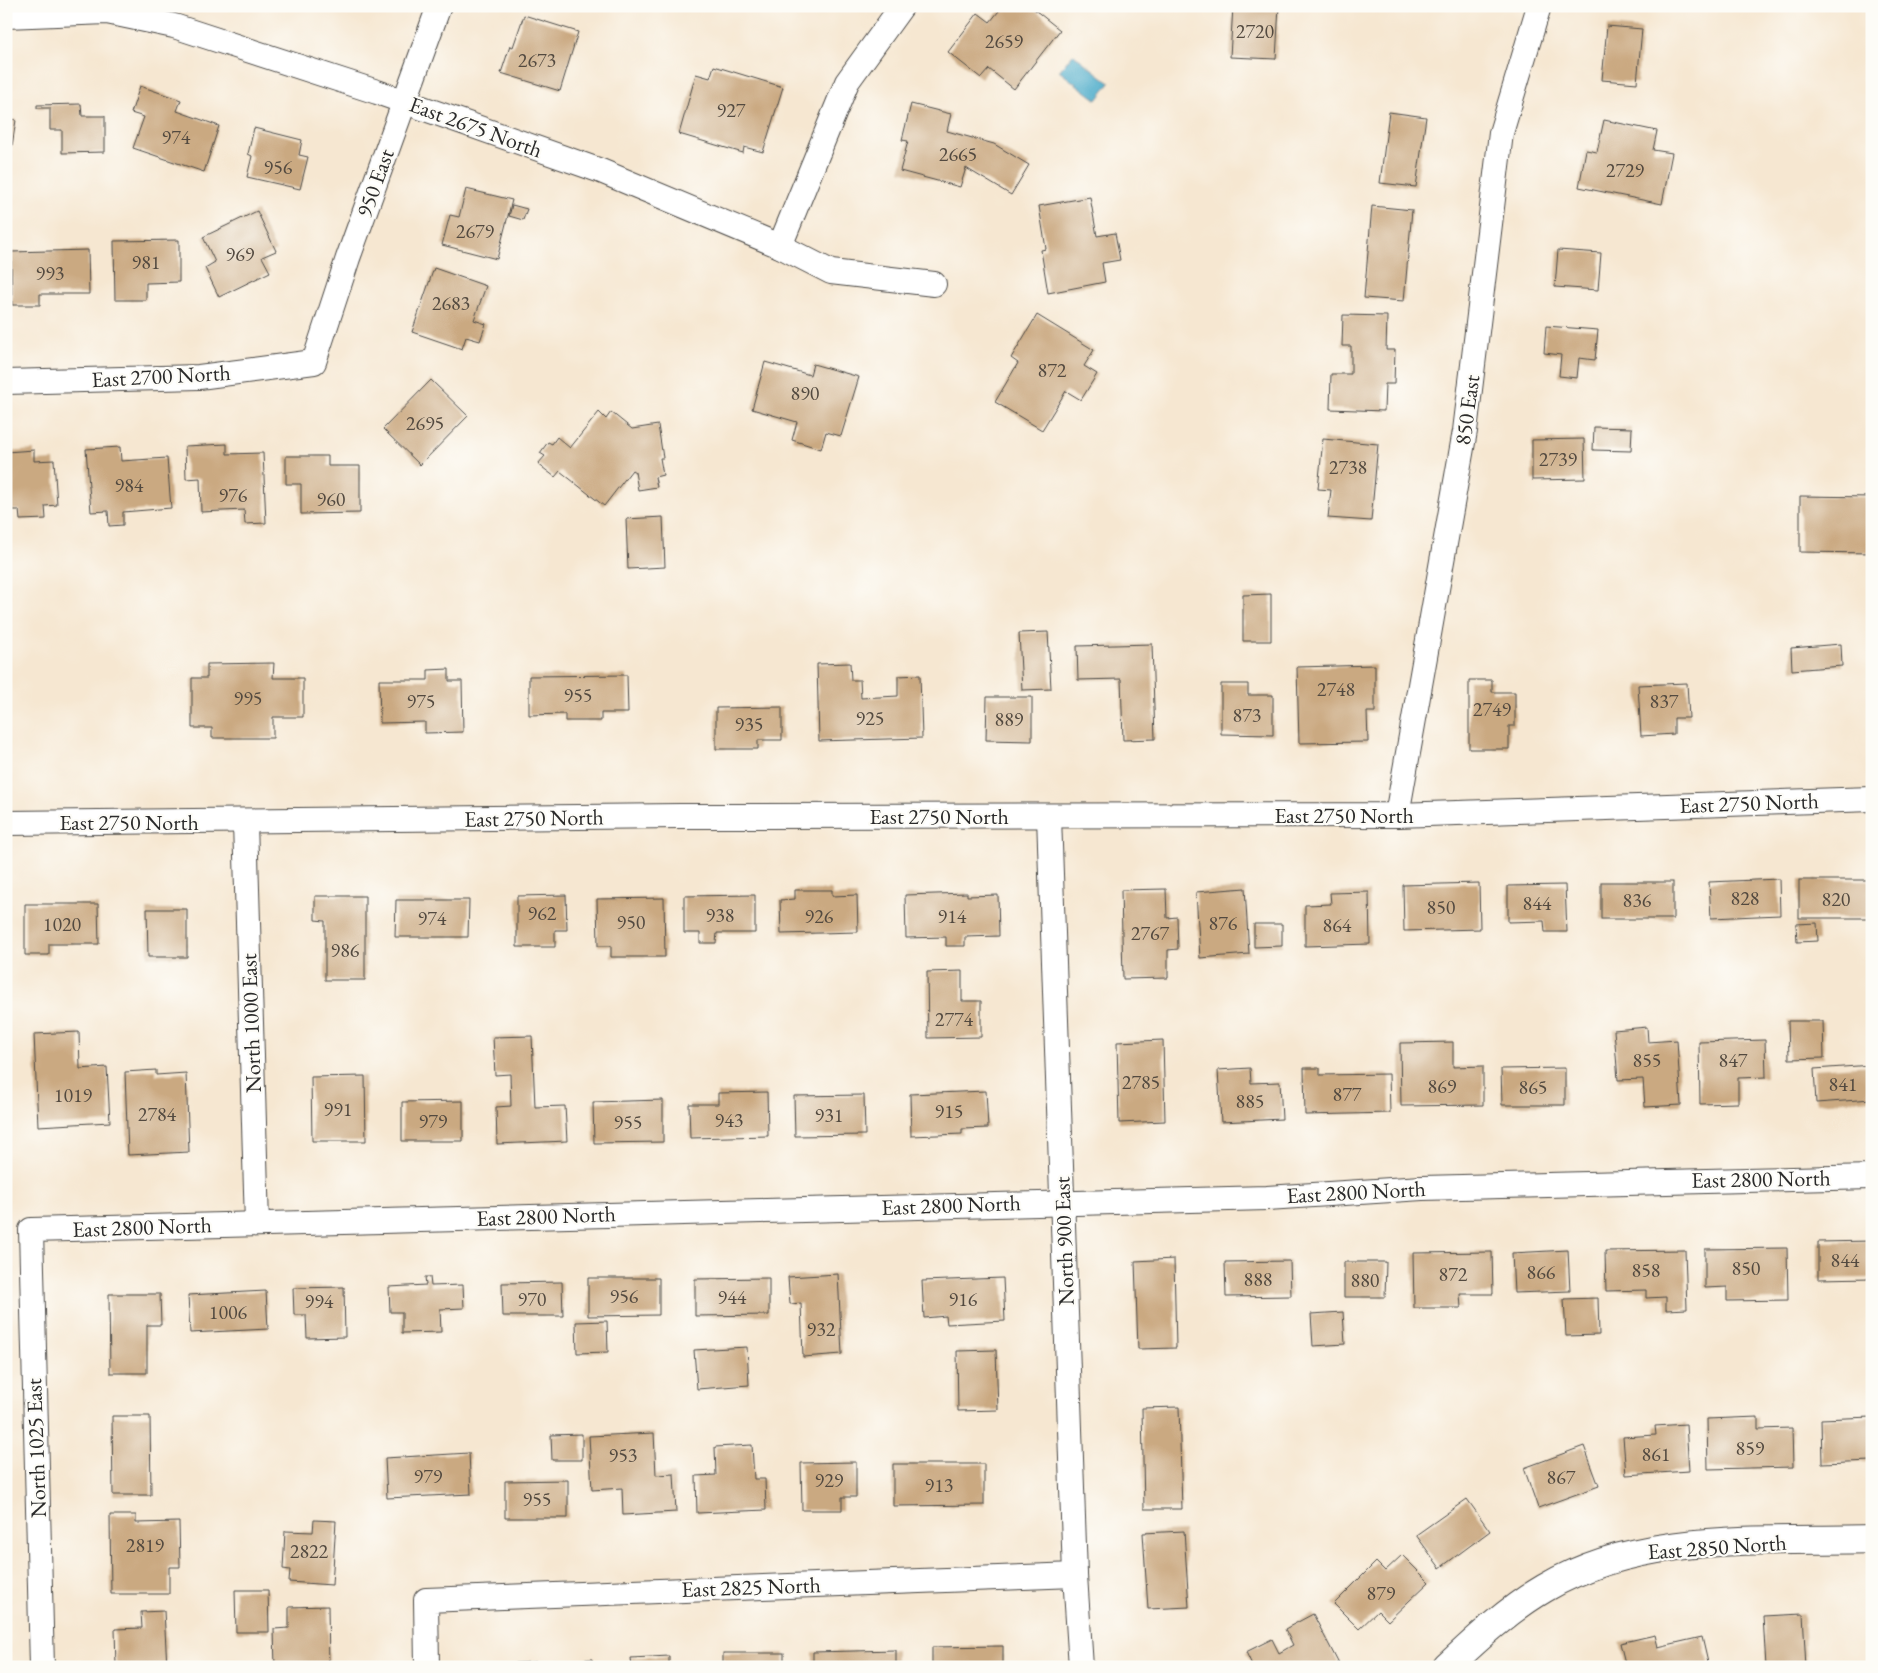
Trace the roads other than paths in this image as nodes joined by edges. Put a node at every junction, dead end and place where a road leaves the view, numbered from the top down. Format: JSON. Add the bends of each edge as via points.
{"nodes":[{"id":1,"x":439,"y":6,"type":"edge"},
{"id":2,"x":902,"y":6,"type":"edge"},
{"id":3,"x":1539,"y":6,"type":"edge"},
{"id":4,"x":6,"y":16,"type":"edge"},
{"id":5,"x":404,"y":101,"type":"junction"},
{"id":6,"x":780,"y":246,"type":"junction"},
{"id":7,"x":934,"y":284,"type":"dead end"},
{"id":8,"x":314,"y":362,"type":"joint"},
{"id":9,"x":6,"y":382,"type":"edge"},
{"id":10,"x":1872,"y":799,"type":"edge"},
{"id":11,"x":1397,"y":815,"type":"junction"},
{"id":12,"x":1049,"y":816,"type":"junction"},
{"id":13,"x":245,"y":822,"type":"junction"},
{"id":14,"x":6,"y":823,"type":"edge"},
{"id":15,"x":1872,"y":1176,"type":"edge"},
{"id":16,"x":1062,"y":1202,"type":"junction"},
{"id":17,"x":257,"y":1224,"type":"junction"},
{"id":18,"x":31,"y":1230,"type":"joint"},
{"id":19,"x":1872,"y":1538,"type":"edge"},
{"id":20,"x":1075,"y":1575,"type":"junction"},
{"id":21,"x":42,"y":1667,"type":"edge"},
{"id":22,"x":426,"y":1667,"type":"edge"},
{"id":23,"x":1082,"y":1667,"type":"edge"},
{"id":24,"x":1447,"y":1667,"type":"edge"}],
"edges":[{"from":1,"to":5,"type":"street","name":"950 East"},
{"from":2,"to":6,"type":"street","via":[[847,82]]},
{"from":3,"to":11,"type":"street","name":"850 East","via":[[1501,133],[1465,431]]},
{"from":4,"to":5,"type":"street","name":"East 2675 North","via":[[107,12],[174,26]]},
{"from":5,"to":6,"type":"street","name":"East 2675 North","via":[[601,171]]},
{"from":5,"to":8,"type":"street","name":"950 East"},
{"from":6,"to":7,"type":"street","name":"East 2675 North","via":[[831,272]]},
{"from":8,"to":9,"type":"street","name":"East 2700 North","via":[[199,377]]},
{"from":10,"to":11,"type":"street","name":"East 2750 North"},
{"from":11,"to":12,"type":"street","name":"East 2750 North"},
{"from":12,"to":13,"type":"street","name":"East 2750 North","via":[[681,816]]},
{"from":12,"to":16,"type":"street","name":"North 900 East"},
{"from":13,"to":14,"type":"street","name":"East 2750 North"},
{"from":13,"to":17,"type":"street","name":"North 1000 East"},
{"from":15,"to":16,"type":"street","name":"East 2800 North","via":[[1422,1188],[1267,1198]]},
{"from":16,"to":17,"type":"street","name":"East 2800 North"},
{"from":16,"to":20,"type":"street","name":"North 900 East"},
{"from":17,"to":18,"type":"street","name":"East 2800 North"},
{"from":18,"to":21,"type":"street","name":"North 1025 East"},
{"from":19,"to":24,"type":"street","name":"East 2850 North","via":[[1682,1545],[1607,1560],[1545,1588],[1507,1614]]},
{"from":20,"to":22,"type":"street","name":"East 2825 North","via":[[426,1600]]},
{"from":20,"to":23,"type":"street","name":"North 900 East"}]}
